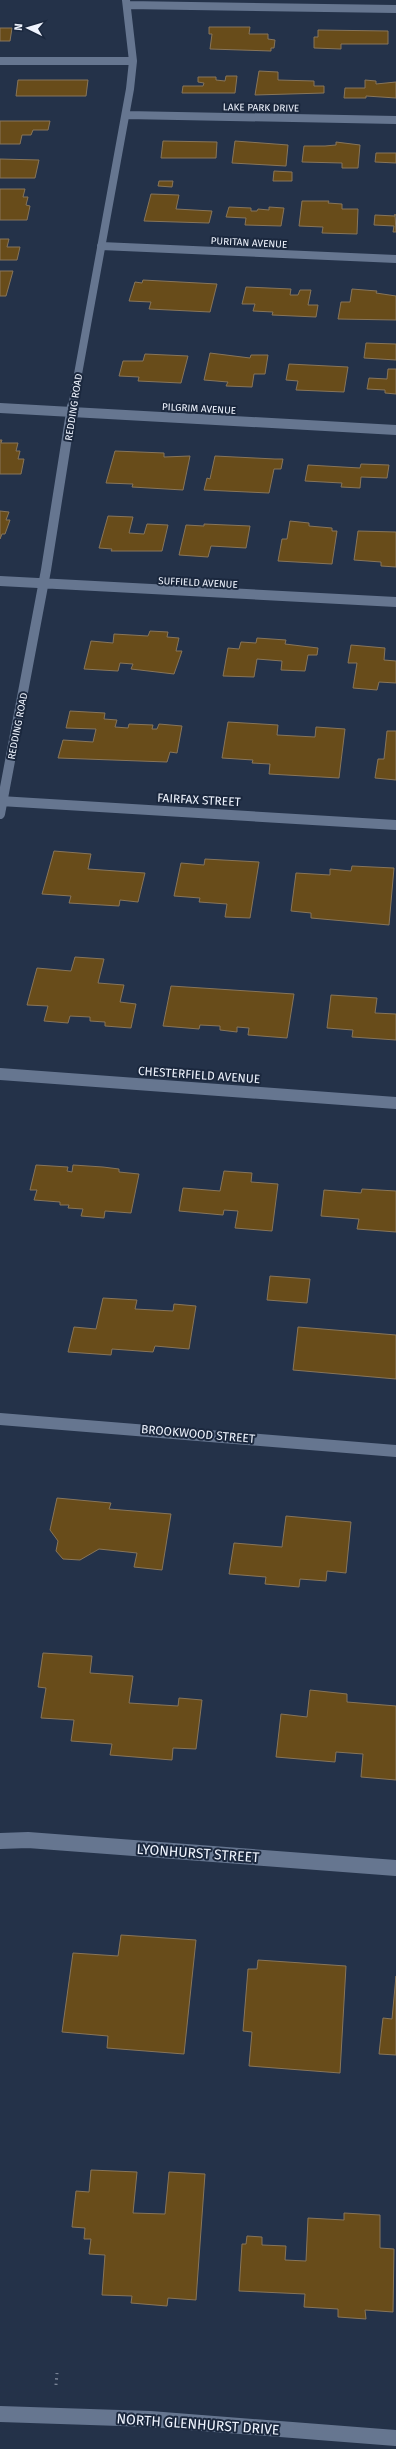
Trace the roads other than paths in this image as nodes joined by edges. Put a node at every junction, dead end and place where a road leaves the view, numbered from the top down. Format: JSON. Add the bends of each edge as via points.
{"nodes":[{"id":1,"x":126,"y":2,"type":"edge"},
{"id":2,"x":396,"y":9,"type":"edge"},
{"id":3,"x":0,"y":61,"type":"edge"},
{"id":4,"x":133,"y":61,"type":"junction"},
{"id":5,"x":126,"y":115,"type":"junction"},
{"id":6,"x":396,"y":120,"type":"edge"},
{"id":7,"x":101,"y":246,"type":"junction"},
{"id":8,"x":396,"y":260,"type":"edge"},
{"id":9,"x":0,"y":408,"type":"edge"},
{"id":10,"x":72,"y":412,"type":"junction"},
{"id":11,"x":396,"y":430,"type":"edge"},
{"id":12,"x":0,"y":581,"type":"edge"},
{"id":13,"x":44,"y":584,"type":"junction"},
{"id":14,"x":396,"y":602,"type":"edge"},
{"id":15,"x":1,"y":801,"type":"edge"},
{"id":16,"x":0,"y":814,"type":"edge"},
{"id":17,"x":396,"y":825,"type":"edge"},
{"id":18,"x":0,"y":1074,"type":"edge"},
{"id":19,"x":396,"y":1103,"type":"edge"},
{"id":20,"x":0,"y":1419,"type":"edge"},
{"id":21,"x":396,"y":1451,"type":"edge"},
{"id":22,"x":0,"y":1841,"type":"edge"},
{"id":23,"x":396,"y":1868,"type":"edge"},
{"id":24,"x":0,"y":2414,"type":"edge"},
{"id":25,"x":396,"y":2438,"type":"edge"}],
"edges":[{"from":1,"to":2,"type":"street"},
{"from":1,"to":4,"type":"street","name":"REDDING ROAD"},
{"from":3,"to":4,"type":"street"},
{"from":4,"to":5,"type":"street","name":"REDDING ROAD"},
{"from":5,"to":6,"type":"street","name":"LAKE PARK DRIVE"},
{"from":5,"to":7,"type":"street","name":"REDDING ROAD"},
{"from":7,"to":8,"type":"street","name":"PURITAN AVENUE"},
{"from":7,"to":10,"type":"street","name":"REDDING ROAD"},
{"from":9,"to":10,"type":"street","name":"PILGRIM AVENUE"},
{"from":10,"to":11,"type":"street","name":"PILGRIM AVENUE"},
{"from":10,"to":13,"type":"street","name":"REDDING ROAD"},
{"from":12,"to":13,"type":"street","name":"SUFFIELD AVENUE"},
{"from":13,"to":14,"type":"street","name":"SUFFIELD AVENUE"},
{"from":13,"to":15,"type":"street","name":"REDDING ROAD"},
{"from":15,"to":16,"type":"street","name":"REDDING ROAD"},
{"from":15,"to":17,"type":"street","name":"FAIRFAX STREET"},
{"from":18,"to":19,"type":"street","name":"CHESTERFIELD AVENUE"},
{"from":20,"to":21,"type":"street","name":"BROOKWOOD STREET"},
{"from":22,"to":23,"type":"street","name":"LYONHURST STREET","via":[[28,1840]]},
{"from":24,"to":25,"type":"street","name":"NORTH GLENHURST DRIVE","via":[[150,2419]]}]}
